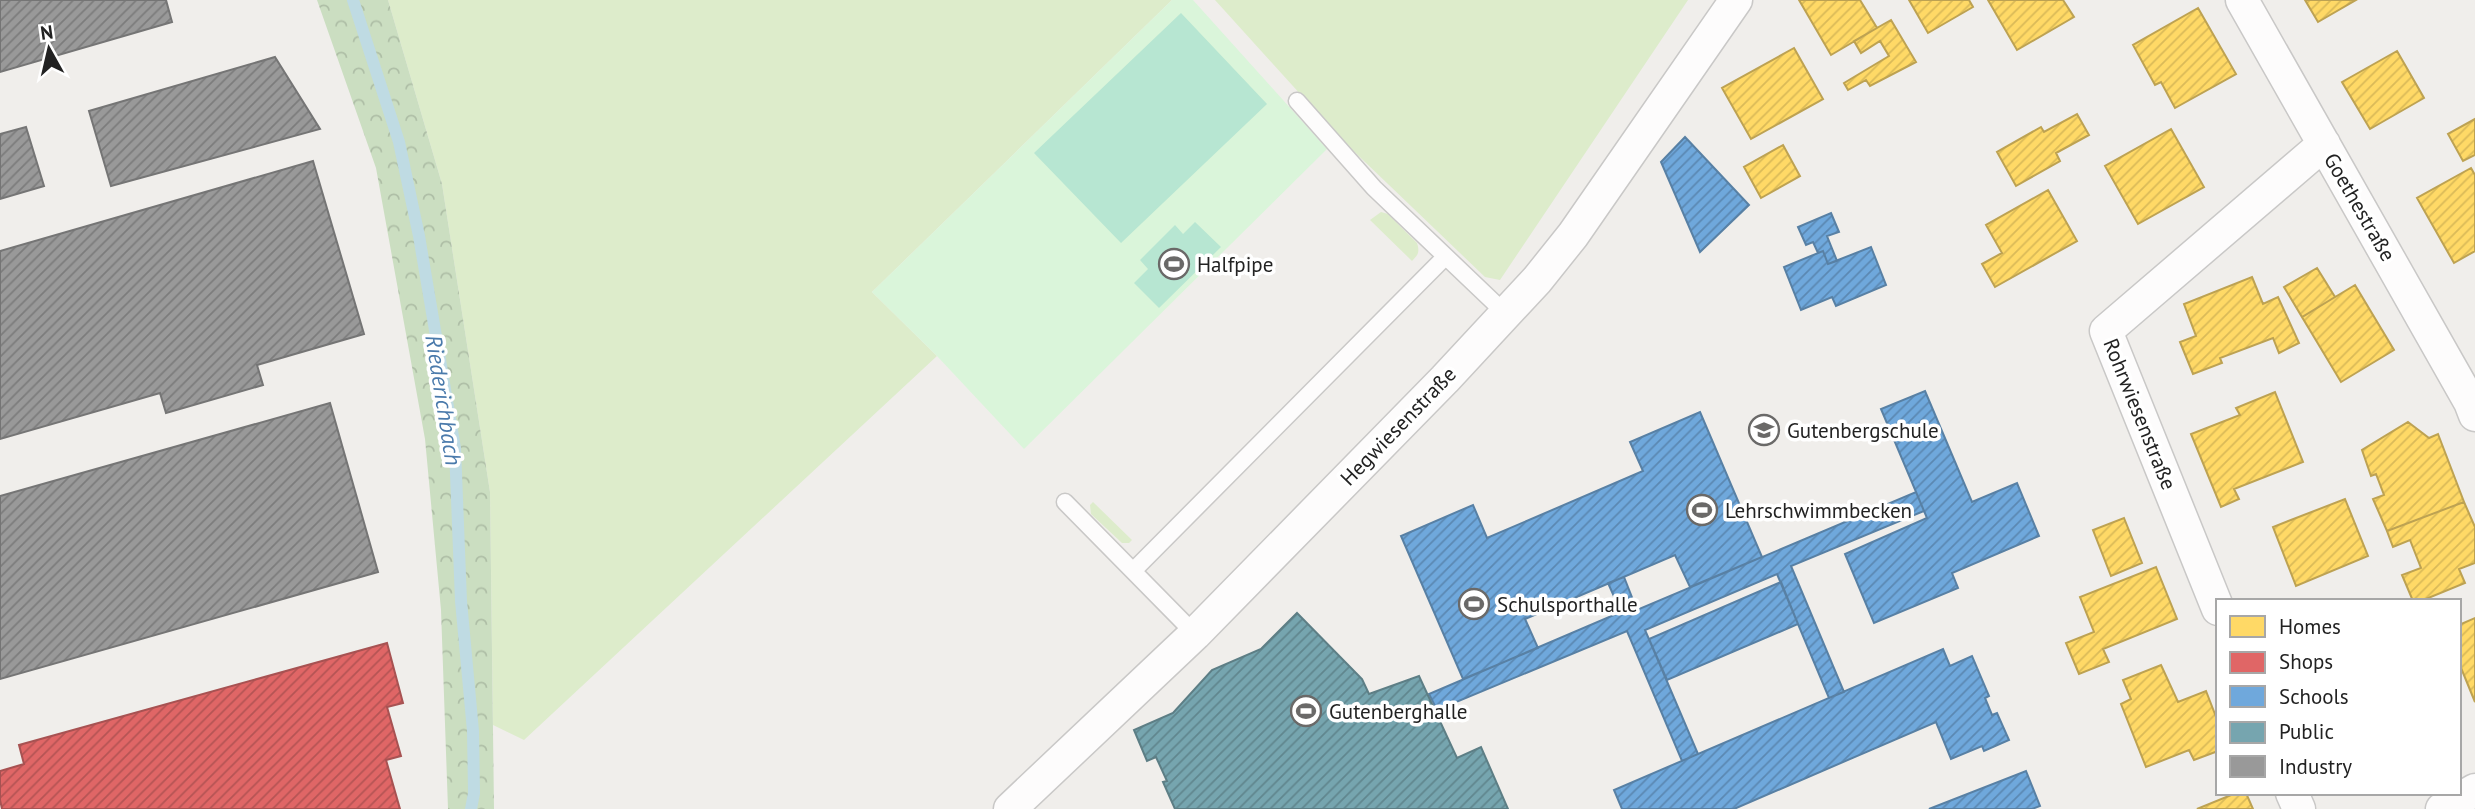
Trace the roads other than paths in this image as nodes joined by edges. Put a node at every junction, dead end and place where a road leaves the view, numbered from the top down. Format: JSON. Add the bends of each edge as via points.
{"nodes":[{"id":1,"x":1736,"y":0,"type":"edge"},
{"id":2,"x":2242,"y":0,"type":"edge"},
{"id":3,"x":1297,"y":101,"type":"dead end"},
{"id":4,"x":2324,"y":144,"type":"junction"},
{"id":5,"x":1446,"y":257,"type":"junction"},
{"id":6,"x":1506,"y":313,"type":"junction"},
{"id":7,"x":2473,"y":405,"type":"edge"},
{"id":8,"x":1065,"y":502,"type":"dead end"},
{"id":9,"x":1133,"y":571,"type":"junction"},
{"id":10,"x":2216,"y":604,"type":"edge"},
{"id":11,"x":1195,"y":634,"type":"junction"},
{"id":12,"x":2475,"y":790,"type":"edge"},
{"id":13,"x":1022,"y":804,"type":"edge"},
{"id":14,"x":2442,"y":809,"type":"edge"}],
"edges":[{"from":1,"to":6,"type":"street","name":"Hegwiesenstraße","via":[[1573,235]]},
{"from":2,"to":4,"type":"street","name":"Goethestraße"},
{"from":3,"to":5,"type":"lane","via":[[1374,188]]},
{"from":4,"to":7,"type":"street","name":"Goethestraße"},
{"from":4,"to":10,"type":"street","name":"Rohrwiesenstraße","via":[[2106,331]]},
{"from":5,"to":6,"type":"lane"},
{"from":5,"to":9,"type":"lane"},
{"from":6,"to":11,"type":"street","name":"Hegwiesenstraße"},
{"from":8,"to":9,"type":"lane"},
{"from":9,"to":11,"type":"lane"},
{"from":11,"to":13,"type":"street","name":"Hegwiesenstraße"},
{"from":12,"to":14,"type":"street"}]}
